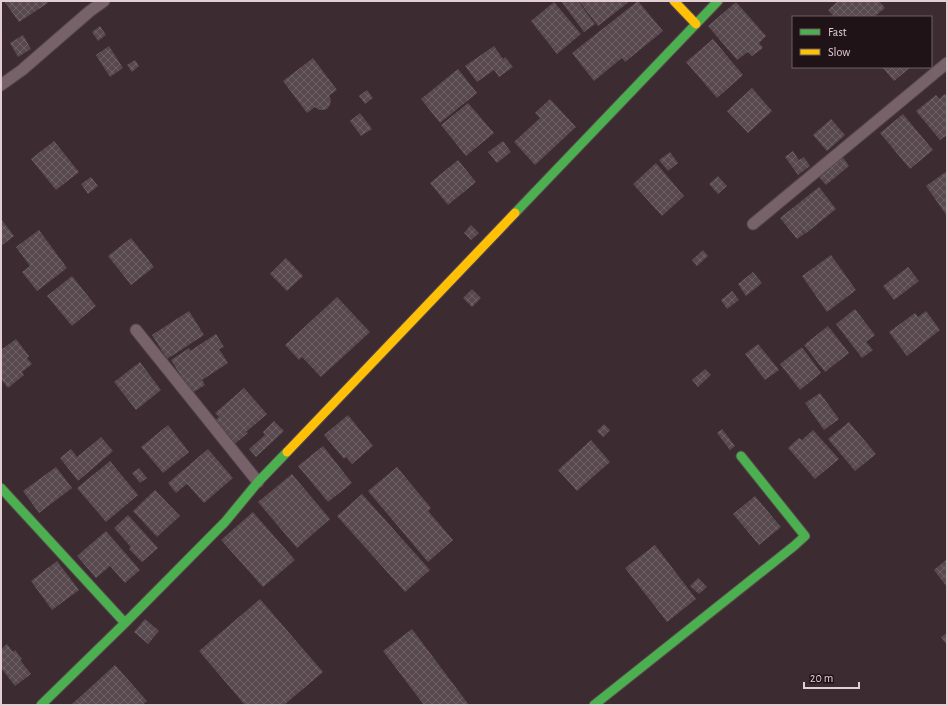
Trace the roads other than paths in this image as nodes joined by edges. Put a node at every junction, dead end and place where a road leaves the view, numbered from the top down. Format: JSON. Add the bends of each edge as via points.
{"nodes":[{"id":1,"x":104,"y":1,"type":"edge"},
{"id":2,"x":674,"y":1,"type":"edge"},
{"id":3,"x":718,"y":1,"type":"edge"},
{"id":4,"x":696,"y":24,"type":"junction"},
{"id":5,"x":947,"y":63,"type":"edge"},
{"id":6,"x":1,"y":85,"type":"edge"},
{"id":7,"x":753,"y":224,"type":"dead end"},
{"id":8,"x":136,"y":330,"type":"dead end"},
{"id":9,"x":741,"y":456,"type":"dead end"},
{"id":10,"x":258,"y":482,"type":"junction"},
{"id":11,"x":1,"y":488,"type":"edge"},
{"id":12,"x":125,"y":623,"type":"junction"},
{"id":13,"x":41,"y":705,"type":"edge"},
{"id":14,"x":594,"y":705,"type":"edge"}],
"edges":[{"from":1,"to":6,"type":"lane"},
{"from":2,"to":4,"type":"street"},
{"from":3,"to":4,"type":"street"},
{"from":4,"to":10,"type":"street"},
{"from":5,"to":7,"type":"lane"},
{"from":8,"to":10,"type":"lane"},
{"from":9,"to":14,"type":"street","via":[[805,536]]},
{"from":10,"to":12,"type":"street","via":[[225,522]]},
{"from":11,"to":12,"type":"street"},
{"from":12,"to":13,"type":"street"}]}
